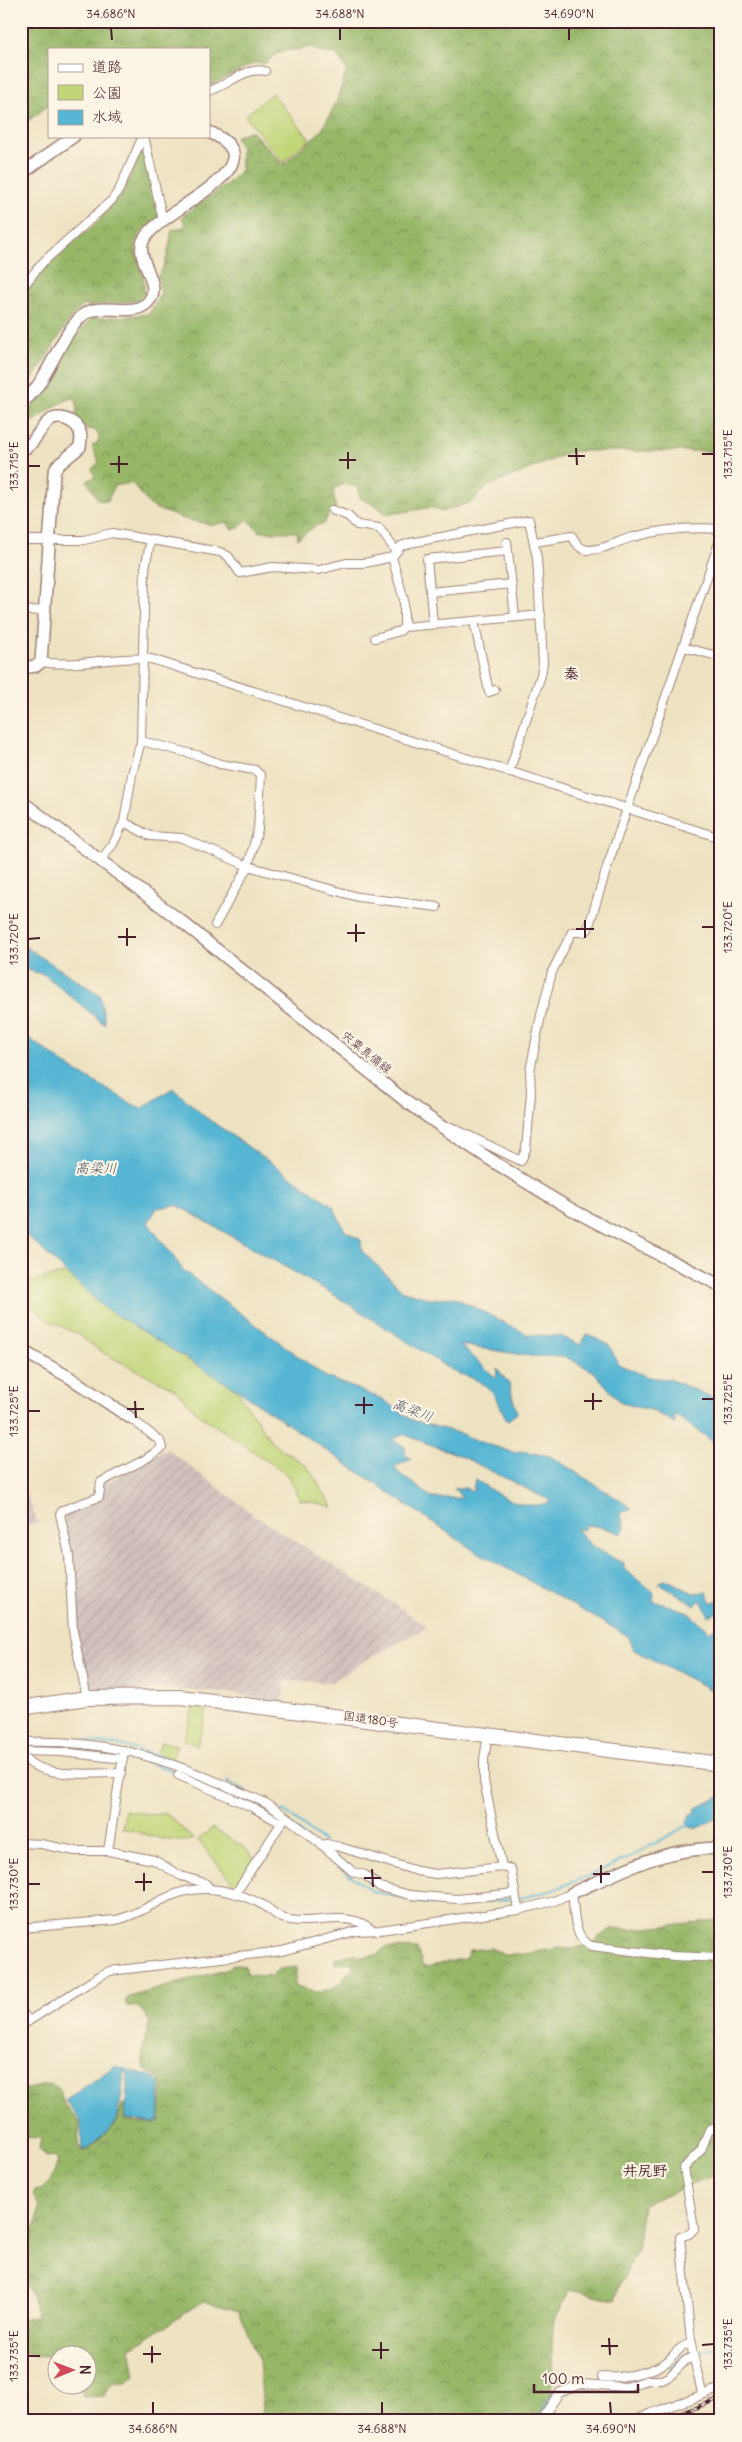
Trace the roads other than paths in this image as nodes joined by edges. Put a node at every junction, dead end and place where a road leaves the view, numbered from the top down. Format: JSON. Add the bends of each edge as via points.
{"nodes":[{"id":1,"x":265,"y":71,"type":"dead end"},
{"id":2,"x":210,"y":91,"type":"edge"},
{"id":3,"x":210,"y":133,"type":"edge"},
{"id":4,"x":71,"y":138,"type":"edge"},
{"id":5,"x":143,"y":138,"type":"edge"},
{"id":6,"x":144,"y":138,"type":"edge"},
{"id":7,"x":21,"y":174,"type":"edge"},
{"id":8,"x":163,"y":221,"type":"junction"},
{"id":9,"x":21,"y":289,"type":"edge"},
{"id":10,"x":21,"y":403,"type":"edge"},
{"id":11,"x":21,"y":450,"type":"edge"},
{"id":12,"x":332,"y":510,"type":"dead end"},
{"id":13,"x":721,"y":529,"type":"edge"},
{"id":14,"x":721,"y":537,"type":"edge"},
{"id":15,"x":151,"y":539,"type":"junction"},
{"id":16,"x":21,"y":540,"type":"edge"},
{"id":17,"x":48,"y":541,"type":"junction"},
{"id":18,"x":535,"y":542,"type":"junction"},
{"id":19,"x":394,"y":554,"type":"junction"},
{"id":20,"x":512,"y":584,"type":"junction"},
{"id":21,"x":430,"y":592,"type":"junction"},
{"id":22,"x":45,"y":610,"type":"junction"},
{"id":23,"x":21,"y":611,"type":"edge"},
{"id":24,"x":541,"y":615,"type":"junction"},
{"id":25,"x":515,"y":617,"type":"junction"},
{"id":26,"x":474,"y":620,"type":"junction"},
{"id":27,"x":432,"y":624,"type":"junction"},
{"id":28,"x":404,"y":627,"type":"junction"},
{"id":29,"x":375,"y":638,"type":"dead end"},
{"id":30,"x":683,"y":647,"type":"junction"},
{"id":31,"x":721,"y":657,"type":"edge"},
{"id":32,"x":142,"y":658,"type":"junction"},
{"id":33,"x":41,"y":662,"type":"junction"},
{"id":34,"x":21,"y":668,"type":"edge"},
{"id":35,"x":495,"y":690,"type":"dead end"},
{"id":36,"x":142,"y":740,"type":"junction"},
{"id":37,"x":510,"y":772,"type":"junction"},
{"id":38,"x":21,"y":801,"type":"edge"},
{"id":39,"x":628,"y":810,"type":"junction"},
{"id":40,"x":124,"y":822,"type":"junction"},
{"id":41,"x":721,"y":838,"type":"edge"},
{"id":42,"x":100,"y":860,"type":"junction"},
{"id":43,"x":248,"y":866,"type":"junction"},
{"id":44,"x":437,"y":907,"type":"dead end"},
{"id":45,"x":215,"y":925,"type":"dead end"},
{"id":46,"x":441,"y":1127,"type":"junction"},
{"id":47,"x":721,"y":1286,"type":"edge"},
{"id":48,"x":21,"y":1350,"type":"edge"},
{"id":49,"x":129,"y":1417,"type":"joint"},
{"id":50,"x":87,"y":1698,"type":"junction"},
{"id":51,"x":21,"y":1708,"type":"edge"},
{"id":52,"x":488,"y":1735,"type":"junction"},
{"id":53,"x":21,"y":1742,"type":"edge"},
{"id":54,"x":21,"y":1752,"type":"edge"},
{"id":55,"x":124,"y":1754,"type":"junction"},
{"id":56,"x":721,"y":1764,"type":"edge"},
{"id":57,"x":121,"y":1773,"type":"junction"},
{"id":58,"x":178,"y":1775,"type":"dead end"},
{"id":59,"x":283,"y":1819,"type":"junction"},
{"id":60,"x":21,"y":1843,"type":"edge"},
{"id":61,"x":325,"y":1845,"type":"junction"},
{"id":62,"x":721,"y":1848,"type":"edge"},
{"id":63,"x":108,"y":1851,"type":"junction"},
{"id":64,"x":502,"y":1867,"type":"junction"},
{"id":65,"x":211,"y":1890,"type":"junction"},
{"id":66,"x":236,"y":1893,"type":"junction"},
{"id":67,"x":515,"y":1893,"type":"junction"},
{"id":68,"x":572,"y":1893,"type":"junction"},
{"id":69,"x":518,"y":1910,"type":"junction"},
{"id":70,"x":21,"y":1928,"type":"edge"},
{"id":71,"x":371,"y":1929,"type":"junction"},
{"id":72,"x":721,"y":1958,"type":"edge"},
{"id":73,"x":21,"y":2011,"type":"edge"},
{"id":74,"x":29,"y":2021,"type":"junction"},
{"id":75,"x":21,"y":2026,"type":"edge"},
{"id":76,"x":721,"y":2127,"type":"edge"},
{"id":77,"x":693,"y":2351,"type":"junction"},
{"id":78,"x":602,"y":2377,"type":"dead end"},
{"id":79,"x":721,"y":2388,"type":"edge"},
{"id":80,"x":702,"y":2393,"type":"junction"},
{"id":81,"x":540,"y":2421,"type":"edge"},
{"id":82,"x":630,"y":2421,"type":"edge"}],
"edges":[{"from":1,"to":2,"type":"street","via":[[248,72]]},
{"from":3,"to":8,"type":"street","via":[[234,151],[231,168]]},
{"from":4,"to":7,"type":"street"},
{"from":5,"to":9,"type":"street","via":[[112,200],[42,263]]},
{"from":6,"to":8,"type":"street"},
{"from":8,"to":10,"type":"street","via":[[143,242],[142,250],[153,286],[150,300],[136,308],[97,310],[82,316],[37,385]]},
{"from":11,"to":17,"type":"street","via":[[29,448],[48,421],[53,419],[69,420],[80,431],[80,447],[57,466],[54,473]]},
{"from":12,"to":19,"type":"street","via":[[348,516],[358,525],[379,528]]},
{"from":13,"to":18,"type":"street","via":[[670,529],[586,551],[572,536]]},
{"from":14,"to":30,"type":"street"},
{"from":15,"to":17,"type":"street","via":[[112,533],[84,540]]},
{"from":15,"to":19,"type":"street","via":[[220,552],[228,556],[240,572],[273,567],[319,570],[346,563],[365,563]]},
{"from":15,"to":32,"type":"street","via":[[145,568]]},
{"from":16,"to":17,"type":"street"},
{"from":17,"to":22,"type":"street"},
{"from":18,"to":19,"type":"street","via":[[528,520],[410,542]]},
{"from":18,"to":24,"type":"street"},
{"from":19,"to":28,"type":"street","via":[[404,600]]},
{"from":20,"to":21,"type":"street"},
{"from":20,"to":21,"type":"street","via":[[508,546],[427,559]]},
{"from":20,"to":25,"type":"street"},
{"from":21,"to":27,"type":"street"},
{"from":22,"to":23,"type":"street"},
{"from":22,"to":33,"type":"street"},
{"from":24,"to":25,"type":"street"},
{"from":24,"to":37,"type":"street","via":[[542,676]]},
{"from":25,"to":26,"type":"street"},
{"from":26,"to":27,"type":"street"},
{"from":26,"to":35,"type":"street","via":[[489,692]]},
{"from":27,"to":28,"type":"street"},
{"from":28,"to":29,"type":"street"},
{"from":30,"to":31,"type":"street"},
{"from":30,"to":39,"type":"street"},
{"from":32,"to":33,"type":"street","via":[[56,665]]},
{"from":32,"to":36,"type":"street"},
{"from":32,"to":37,"type":"street"},
{"from":33,"to":34,"type":"street"},
{"from":36,"to":40,"type":"street"},
{"from":36,"to":43,"type":"street","via":[[259,773],[262,784],[258,829]]},
{"from":37,"to":39,"type":"street"},
{"from":38,"to":42,"type":"street","name":"宍粟真備線"},
{"from":39,"to":41,"type":"street"},
{"from":39,"to":46,"type":"street","via":[[588,929],[572,932],[552,972],[532,1059],[526,1149],[521,1161],[452,1127]]},
{"from":40,"to":42,"type":"street"},
{"from":40,"to":43,"type":"street","via":[[150,836],[182,838]]},
{"from":42,"to":46,"type":"street","name":"宍粟真備線"},
{"from":43,"to":44,"type":"street","via":[[358,897]]},
{"from":43,"to":45,"type":"street"},
{"from":46,"to":47,"type":"street","name":"宍粟真備線","via":[[572,1209]]},
{"from":48,"to":49,"type":"street"},
{"from":49,"to":50,"type":"street","via":[[160,1441],[162,1448],[101,1482],[98,1497],[60,1514],[69,1555],[74,1631]]},
{"from":50,"to":51,"type":"highway","name":"国道180号"},
{"from":50,"to":52,"type":"highway","name":"国道180号","via":[[180,1697]]},
{"from":52,"to":56,"type":"highway","name":"国道180号"},
{"from":52,"to":64,"type":"street","via":[[484,1781]]},
{"from":53,"to":55,"type":"street","via":[[82,1744]]},
{"from":54,"to":55,"type":"street"},
{"from":54,"to":57,"type":"street","via":[[27,1761],[58,1772]]},
{"from":55,"to":57,"type":"street"},
{"from":55,"to":59,"type":"street","via":[[168,1762],[199,1774],[265,1803]]},
{"from":57,"to":63,"type":"street"},
{"from":58,"to":59,"type":"street"},
{"from":59,"to":61,"type":"street"},
{"from":59,"to":66,"type":"street"},
{"from":60,"to":63,"type":"street","via":[[75,1851]]},
{"from":61,"to":64,"type":"street","via":[[436,1874]]},
{"from":61,"to":67,"type":"street","via":[[353,1872],[380,1887],[395,1891],[449,1899]]},
{"from":62,"to":68,"type":"street","via":[[659,1855]]},
{"from":63,"to":65,"type":"street","via":[[154,1860],[181,1876],[205,1883]]},
{"from":64,"to":67,"type":"street","via":[[510,1869]]},
{"from":65,"to":66,"type":"street"},
{"from":65,"to":70,"type":"street","via":[[186,1890],[129,1918]]},
{"from":66,"to":71,"type":"street","via":[[266,1906],[282,1918],[344,1919],[363,1922]]},
{"from":67,"to":69,"type":"street"},
{"from":68,"to":69,"type":"street"},
{"from":68,"to":72,"type":"street","via":[[577,1933],[591,1946],[672,1956]]},
{"from":69,"to":71,"type":"street"},
{"from":71,"to":74,"type":"street","via":[[282,1951],[110,1971]]},
{"from":73,"to":74,"type":"street"},
{"from":74,"to":75,"type":"street"},
{"from":76,"to":77,"type":"street","via":[[708,2130],[701,2150],[684,2168],[694,2229],[680,2238]]},
{"from":77,"to":78,"type":"street","via":[[677,2349],[670,2359],[653,2368],[617,2379]]},
{"from":77,"to":80,"type":"street"},
{"from":77,"to":81,"type":"street","via":[[670,2376],[662,2380],[648,2380],[626,2387],[581,2384],[559,2393]]},
{"from":79,"to":80,"type":"street"},
{"from":80,"to":82,"type":"street"}]}
